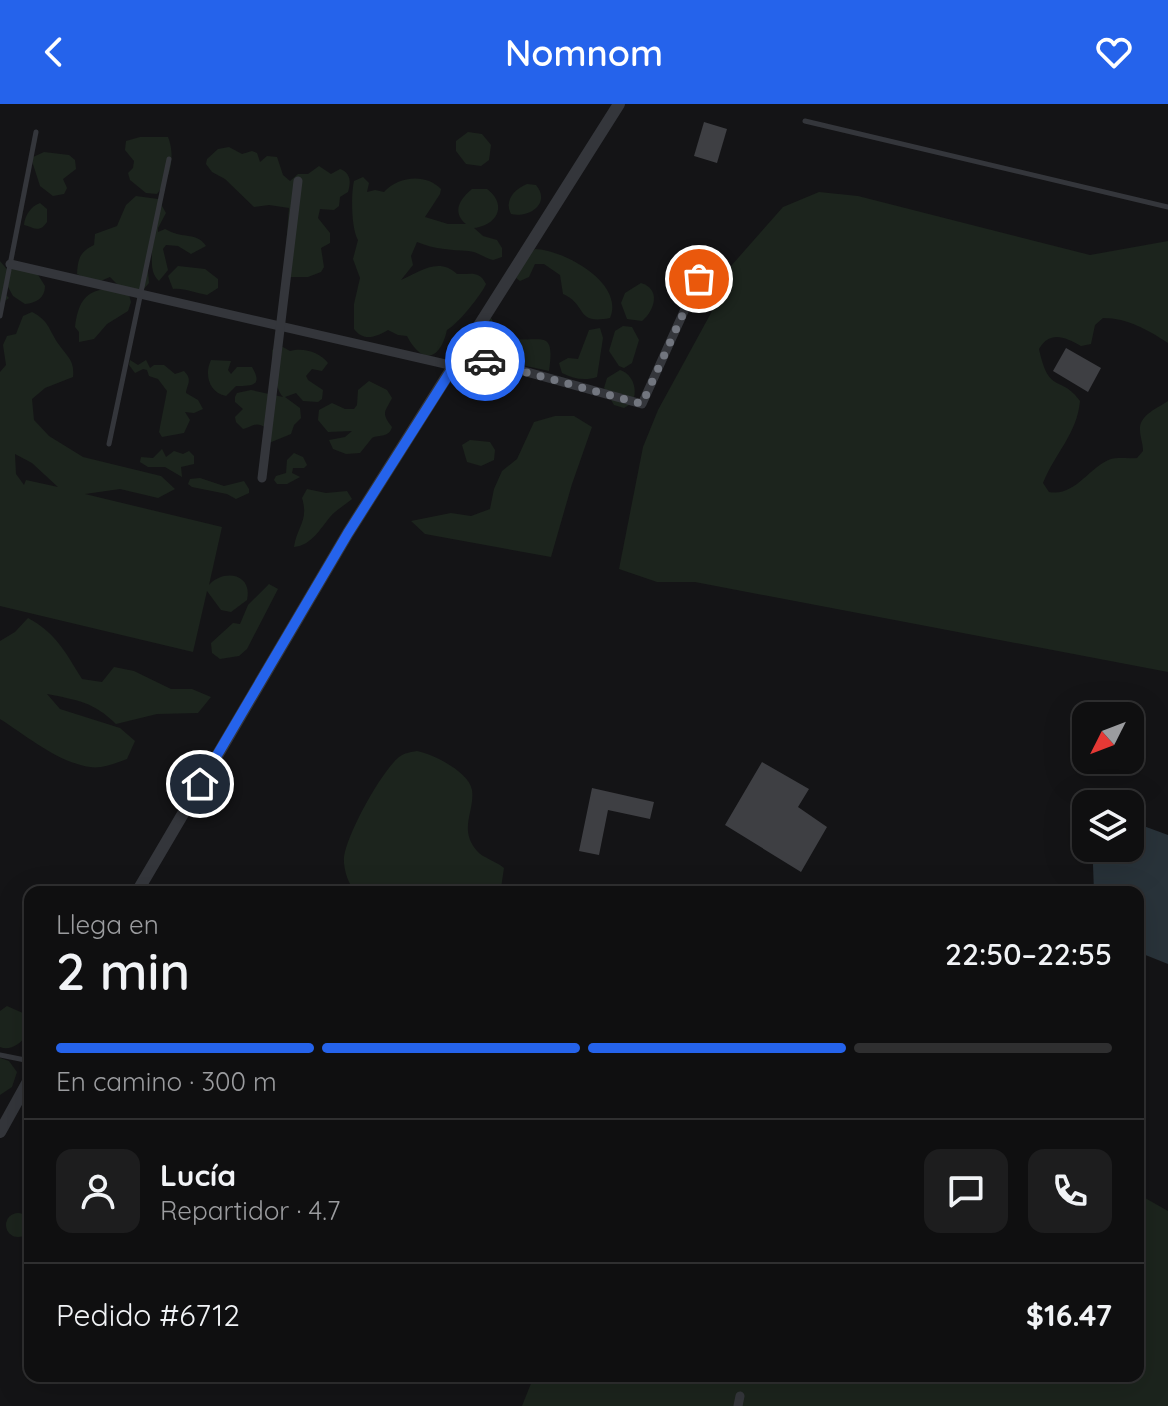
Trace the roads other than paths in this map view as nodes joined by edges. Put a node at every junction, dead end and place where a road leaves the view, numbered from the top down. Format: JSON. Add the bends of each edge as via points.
{"nodes":[{"id":1,"x":619,"y":104,"type":"edge"},
{"id":2,"x":805,"y":121,"type":"dead end"},
{"id":3,"x":36,"y":132,"type":"dead end"},
{"id":4,"x":169,"y":159,"type":"dead end"},
{"id":5,"x":298,"y":181,"type":"dead end"},
{"id":6,"x":1168,"y":207,"type":"edge"},
{"id":7,"x":710,"y":254,"type":"dead end"},
{"id":8,"x":10,"y":264,"type":"junction"},
{"id":9,"x":141,"y":295,"type":"junction"},
{"id":10,"x":0,"y":316,"type":"edge"},
{"id":11,"x":280,"y":328,"type":"junction"},
{"id":12,"x":462,"y":354,"type":"junction"},
{"id":13,"x":454,"y":366,"type":"junction"},
{"id":14,"x":109,"y":444,"type":"dead end"},
{"id":15,"x":262,"y":478,"type":"dead end"},
{"id":16,"x":141,"y":886,"type":"edge"},
{"id":17,"x":0,"y":1055,"type":"edge"},
{"id":18,"x":24,"y":1060,"type":"edge"},
{"id":19,"x":24,"y":1089,"type":"edge"},
{"id":20,"x":0,"y":1132,"type":"edge"}],
"edges":[{"from":1,"to":12,"type":"street"},
{"from":2,"to":6,"type":"lane"},
{"from":3,"to":8,"type":"lane"},
{"from":4,"to":9,"type":"lane"},
{"from":5,"to":11,"type":"street"},
{"from":7,"to":12,"type":"street","via":[[642,404]]},
{"from":8,"to":9,"type":"street"},
{"from":8,"to":10,"type":"lane"},
{"from":9,"to":11,"type":"street"},
{"from":9,"to":14,"type":"lane"},
{"from":11,"to":13,"type":"street"},
{"from":11,"to":15,"type":"street"},
{"from":12,"to":13,"type":"street"},
{"from":13,"to":16,"type":"street","via":[[348,533]]},
{"from":17,"to":18,"type":"lane"},
{"from":19,"to":20,"type":"street"}]}
